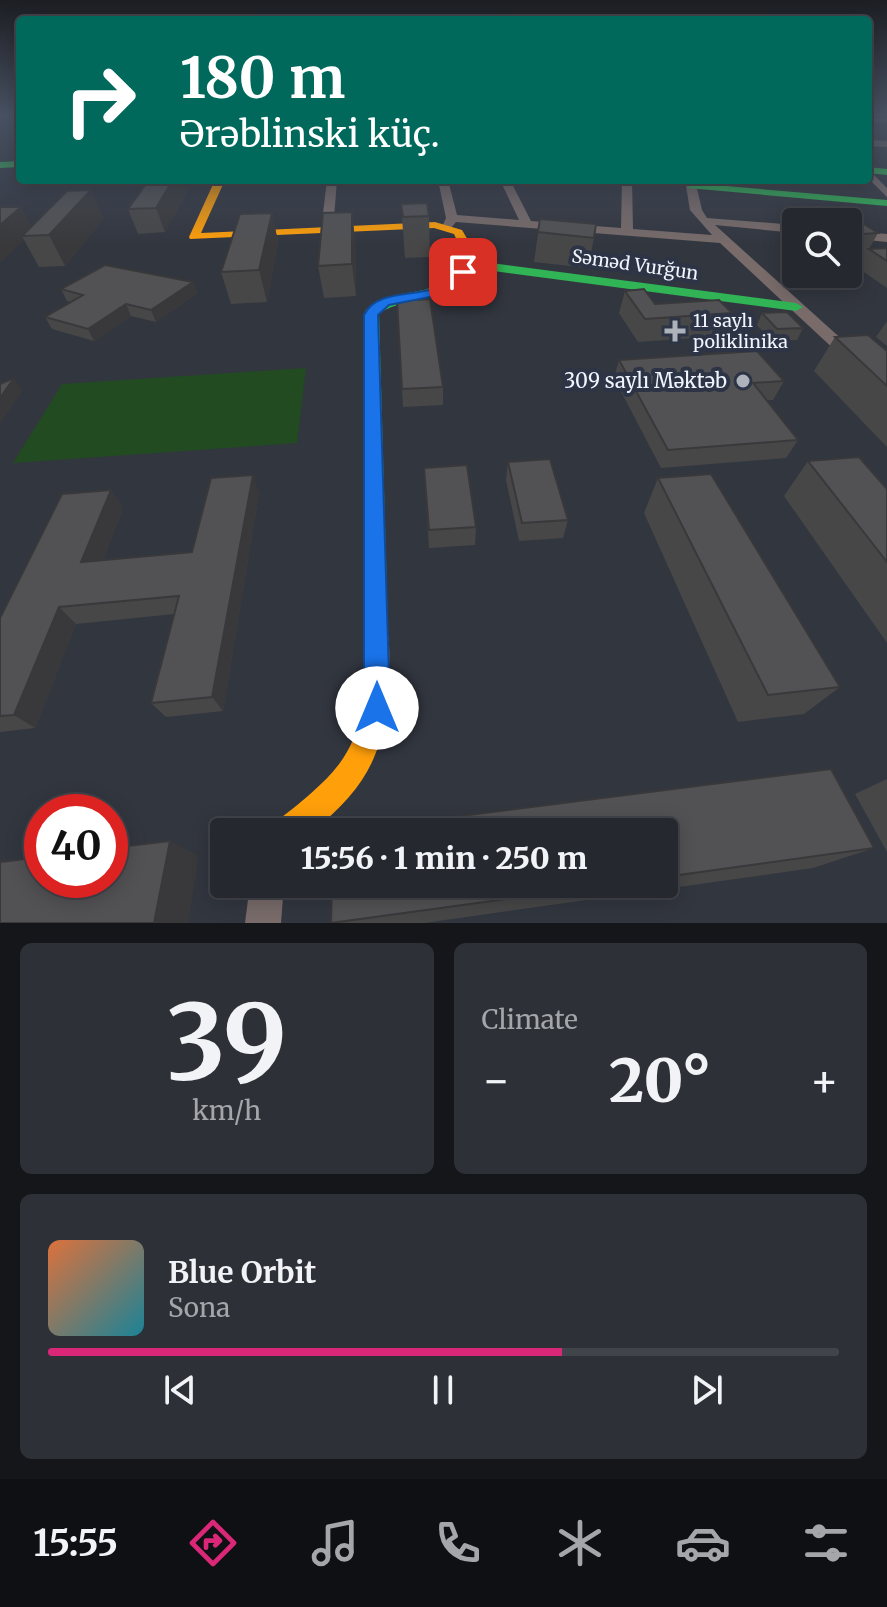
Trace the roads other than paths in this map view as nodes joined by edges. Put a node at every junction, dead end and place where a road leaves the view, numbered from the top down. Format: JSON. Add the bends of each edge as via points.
{"nodes":[{"id":1,"x":872,"y":176,"type":"edge"},
{"id":2,"x":218,"y":184,"type":"edge"},
{"id":3,"x":332,"y":184,"type":"edge"},
{"id":4,"x":444,"y":184,"type":"edge"},
{"id":5,"x":507,"y":184,"type":"edge"},
{"id":6,"x":627,"y":184,"type":"edge"},
{"id":7,"x":691,"y":184,"type":"edge"},
{"id":8,"x":701,"y":184,"type":"edge"},
{"id":9,"x":887,"y":194,"type":"edge"},
{"id":10,"x":887,"y":203,"type":"edge"},
{"id":11,"x":703,"y":221,"type":"junction"},
{"id":12,"x":450,"y":223,"type":"junction"},
{"id":13,"x":527,"y":224,"type":"junction"},
{"id":14,"x":782,"y":228,"type":"edge"},
{"id":15,"x":327,"y":230,"type":"junction"},
{"id":16,"x":627,"y":233,"type":"junction"},
{"id":17,"x":862,"y":235,"type":"edge"},
{"id":18,"x":887,"y":238,"type":"edge"},
{"id":19,"x":723,"y":240,"type":"junction"},
{"id":20,"x":469,"y":264,"type":"junction"},
{"id":21,"x":796,"y":307,"type":"junction"},
{"id":22,"x":887,"y":389,"type":"edge"},
{"id":23,"x":307,"y":818,"type":"edge"},
{"id":24,"x":266,"y":898,"type":"edge"},
{"id":25,"x":263,"y":923,"type":"edge"}],
"edges":[{"from":1,"to":9,"type":"street"},
{"from":2,"to":15,"type":"street","via":[[194,237]]},
{"from":3,"to":15,"type":"street"},
{"from":4,"to":12,"type":"street"},
{"from":5,"to":13,"type":"street"},
{"from":6,"to":16,"type":"street"},
{"from":7,"to":11,"type":"street"},
{"from":8,"to":10,"type":"street"},
{"from":11,"to":14,"type":"street"},
{"from":11,"to":19,"type":"street"},
{"from":12,"to":13,"type":"street"},
{"from":12,"to":15,"type":"street"},
{"from":12,"to":20,"type":"street","via":[[467,247]]},
{"from":13,"to":16,"type":"street"},
{"from":16,"to":19,"type":"street"},
{"from":17,"to":18,"type":"street"},
{"from":19,"to":21,"type":"street"},
{"from":20,"to":21,"type":"street","name":"Səməd Vurğun"},
{"from":20,"to":23,"type":"street","via":[[440,291],[385,302],[372,311],[377,678],[373,732],[351,780]]},
{"from":21,"to":22,"type":"street"},
{"from":24,"to":25,"type":"street"}]}
